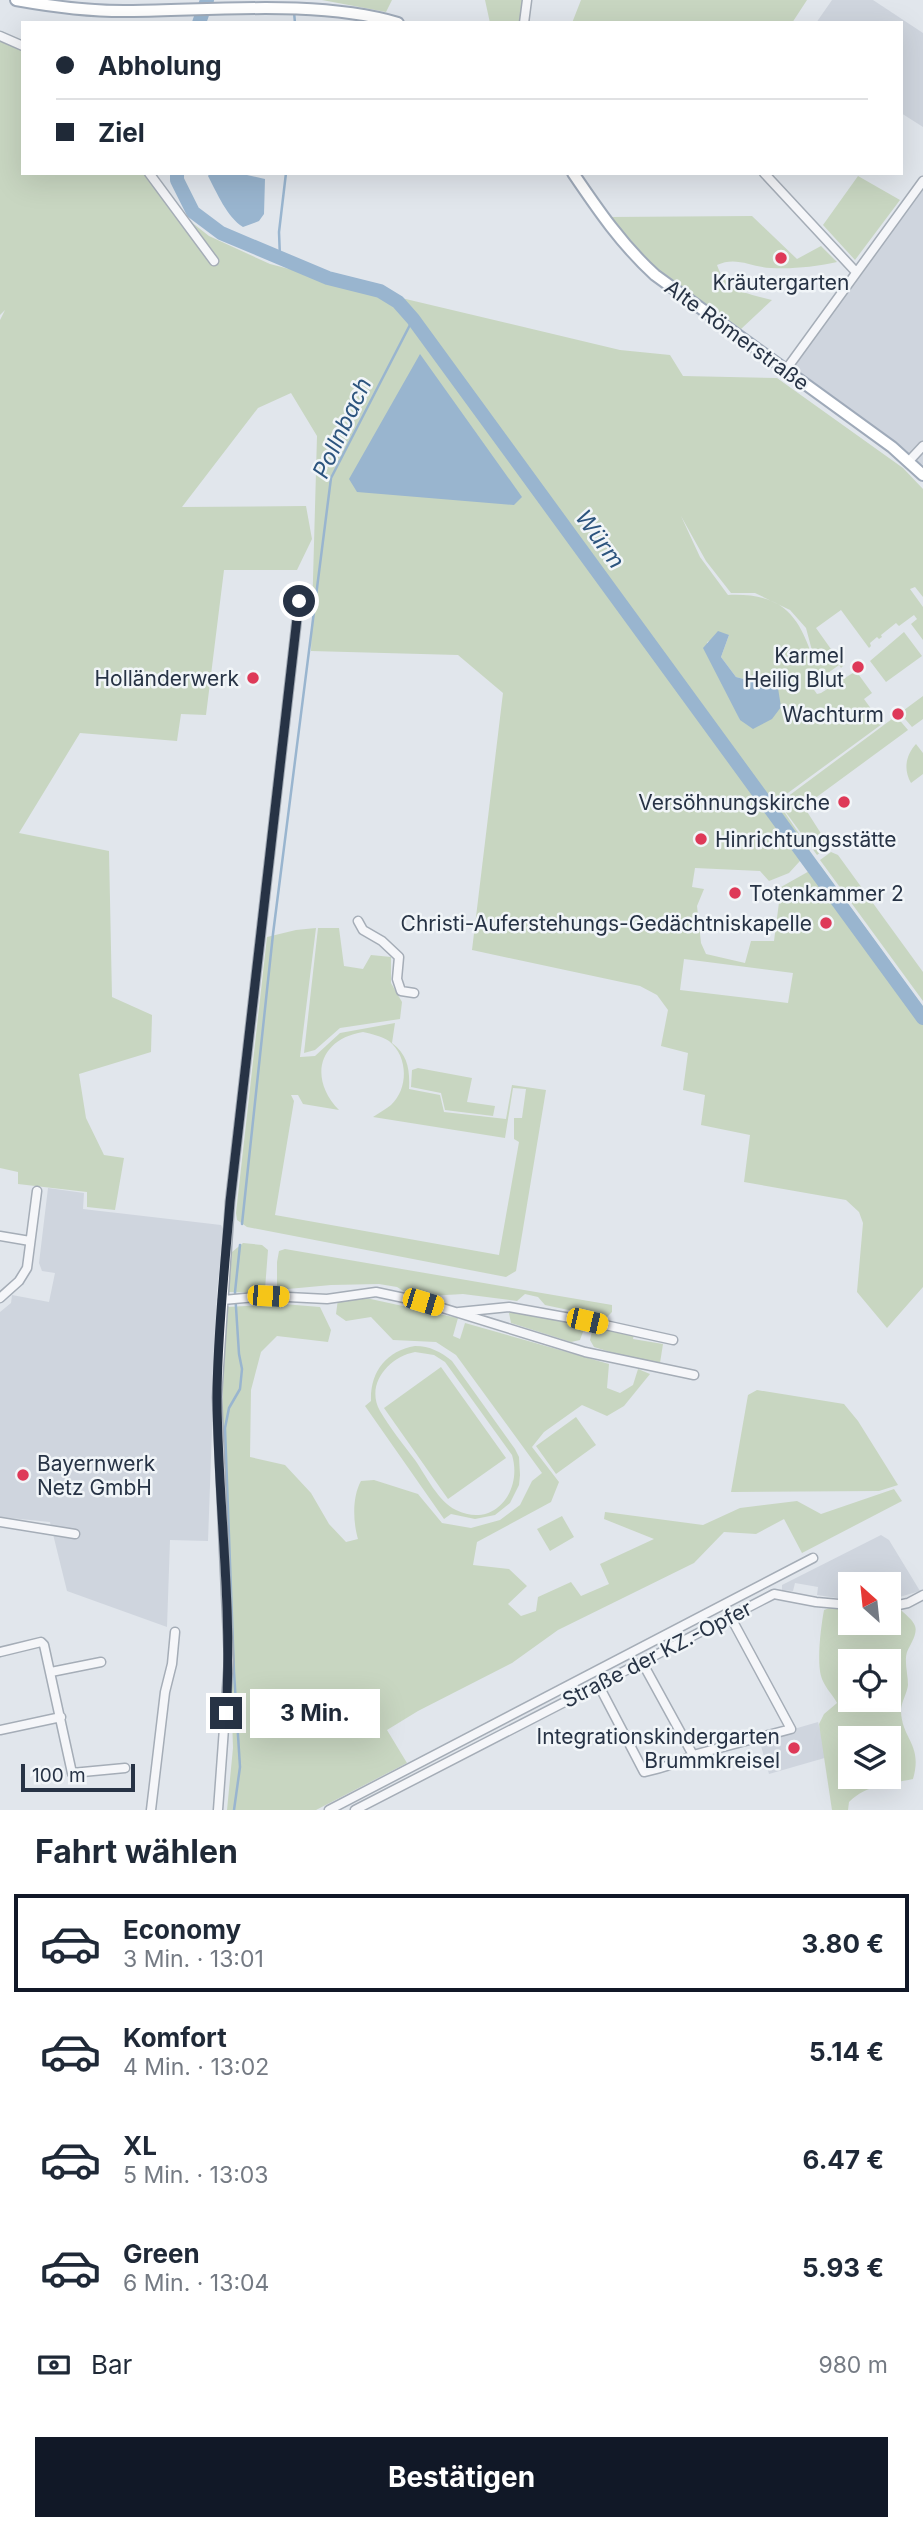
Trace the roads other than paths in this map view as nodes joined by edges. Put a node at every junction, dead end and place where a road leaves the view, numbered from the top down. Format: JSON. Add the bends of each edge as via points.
{"nodes":[{"id":1,"x":16,"y":0,"type":"edge"},
{"id":2,"x":527,"y":1,"type":"edge"},
{"id":3,"x":392,"y":21,"type":"edge"},
{"id":4,"x":524,"y":21,"type":"edge"},
{"id":5,"x":0,"y":36,"type":"edge"},
{"id":6,"x":21,"y":45,"type":"edge"},
{"id":7,"x":150,"y":175,"type":"edge"},
{"id":8,"x":574,"y":175,"type":"edge"},
{"id":9,"x":766,"y":175,"type":"edge"},
{"id":10,"x":923,"y":181,"type":"edge"},
{"id":11,"x":214,"y":261,"type":"dead end"},
{"id":12,"x":856,"y":272,"type":"junction"},
{"id":13,"x":785,"y":370,"type":"junction"},
{"id":14,"x":923,"y":446,"type":"edge"},
{"id":15,"x":909,"y":461,"type":"junction"},
{"id":16,"x":923,"y":475,"type":"edge"},
{"id":17,"x":299,"y":601,"type":"dead end"},
{"id":18,"x":358,"y":921,"type":"dead end"},
{"id":19,"x":414,"y":993,"type":"dead end"},
{"id":20,"x":37,"y":1191,"type":"dead end"},
{"id":21,"x":0,"y":1236,"type":"edge"},
{"id":22,"x":30,"y":1241,"type":"junction"},
{"id":23,"x":0,"y":1298,"type":"edge"},
{"id":24,"x":227,"y":1299,"type":"junction"},
{"id":25,"x":456,"y":1312,"type":"junction"},
{"id":26,"x":673,"y":1340,"type":"dead end"},
{"id":27,"x":694,"y":1375,"type":"dead end"},
{"id":28,"x":0,"y":1522,"type":"edge"},
{"id":29,"x":75,"y":1534,"type":"dead end"},
{"id":30,"x":813,"y":1559,"type":"dead end"},
{"id":31,"x":923,"y":1595,"type":"edge"},
{"id":32,"x":838,"y":1604,"type":"edge"},
{"id":33,"x":901,"y":1604,"type":"edge"},
{"id":34,"x":730,"y":1616,"type":"junction"},
{"id":35,"x":175,"y":1633,"type":"dead end"},
{"id":36,"x":0,"y":1652,"type":"edge"},
{"id":37,"x":101,"y":1662,"type":"dead end"},
{"id":38,"x":642,"y":1662,"type":"junction"},
{"id":39,"x":51,"y":1672,"type":"junction"},
{"id":40,"x":598,"y":1684,"type":"junction"},
{"id":41,"x":61,"y":1717,"type":"junction"},
{"id":42,"x":0,"y":1730,"type":"edge"},
{"id":43,"x":694,"y":1755,"type":"junction"},
{"id":44,"x":125,"y":1768,"type":"dead end"},
{"id":45,"x":151,"y":1810,"type":"edge"},
{"id":46,"x":218,"y":1810,"type":"edge"},
{"id":47,"x":329,"y":1810,"type":"edge"},
{"id":48,"x":355,"y":1810,"type":"edge"}],
"edges":[{"from":1,"to":3,"type":"main road","via":[[67,9],[131,11],[330,4]]},
{"from":2,"to":4,"type":"street"},
{"from":5,"to":6,"type":"street"},
{"from":7,"to":11,"type":"street"},
{"from":8,"to":13,"type":"main road","name":"Alte Römerstraße","via":[[638,259]]},
{"from":9,"to":12,"type":"street"},
{"from":10,"to":12,"type":"street"},
{"from":12,"to":13,"type":"street"},
{"from":13,"to":15,"type":"main road","name":"Alte Römerstraße"},
{"from":14,"to":15,"type":"street"},
{"from":15,"to":16,"type":"main road","name":"Alte Römerstraße"},
{"from":17,"to":24,"type":"street","via":[[230,1202]]},
{"from":18,"to":19,"type":"street","via":[[363,930],[400,957],[397,979],[401,991]]},
{"from":20,"to":22,"type":"street"},
{"from":21,"to":22,"type":"street"},
{"from":22,"to":23,"type":"street","via":[[25,1274]]},
{"from":24,"to":25,"type":"street","via":[[327,1298],[376,1292]]},
{"from":24,"to":46,"type":"street","via":[[217,1397],[229,1660]]},
{"from":25,"to":26,"type":"street","via":[[509,1307]]},
{"from":25,"to":27,"type":"street","via":[[585,1352]]},
{"from":28,"to":29,"type":"street"},
{"from":30,"to":47,"type":"street"},
{"from":31,"to":33,"type":"street"},
{"from":32,"to":34,"type":"street","name":"Straße der KZ.-Opfer","via":[[774,1594]]},
{"from":34,"to":38,"type":"street","name":"Straße der KZ.-Opfer"},
{"from":34,"to":43,"type":"street","via":[[791,1729]]},
{"from":35,"to":45,"type":"street"},
{"from":36,"to":39,"type":"street","via":[[41,1642]]},
{"from":37,"to":39,"type":"street"},
{"from":38,"to":40,"type":"street","name":"Straße der KZ.-Opfer"},
{"from":38,"to":43,"type":"street"},
{"from":39,"to":41,"type":"street"},
{"from":40,"to":43,"type":"street","via":[[644,1772]]},
{"from":40,"to":48,"type":"street","name":"Straße der KZ.-Opfer"},
{"from":41,"to":42,"type":"street"},
{"from":41,"to":44,"type":"street","via":[[72,1773]]}]}
